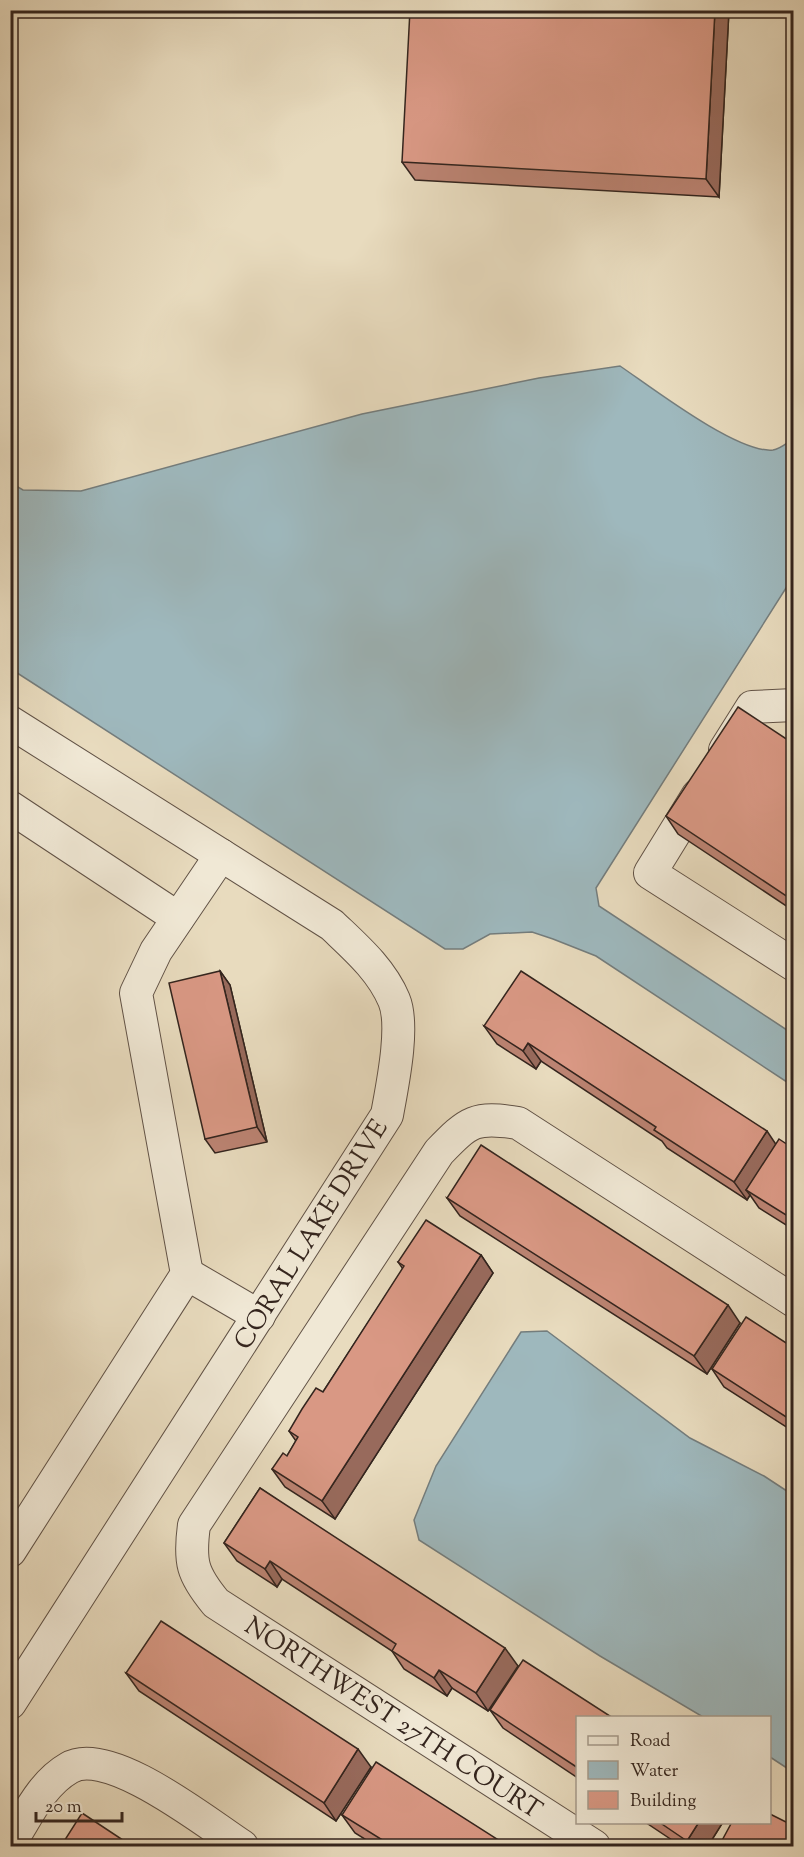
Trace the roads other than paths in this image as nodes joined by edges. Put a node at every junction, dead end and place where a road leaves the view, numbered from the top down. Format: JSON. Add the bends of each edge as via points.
{"nodes":[{"id":1,"x":794,"y":705,"type":"edge"},
{"id":2,"x":10,"y":722,"type":"edge"},
{"id":3,"x":10,"y":807,"type":"edge"},
{"id":4,"x":221,"y":855,"type":"junction"},
{"id":5,"x":178,"y":918,"type":"junction"},
{"id":6,"x":794,"y":965,"type":"edge"},
{"id":7,"x":187,"y":1274,"type":"junction"},
{"id":8,"x":794,"y":1301,"type":"edge"},
{"id":9,"x":260,"y":1316,"type":"junction"},
{"id":10,"x":10,"y":1551,"type":"edge"},
{"id":11,"x":10,"y":1703,"type":"edge"},
{"id":12,"x":10,"y":1843,"type":"edge"},
{"id":13,"x":242,"y":1846,"type":"edge"},
{"id":14,"x":594,"y":1846,"type":"edge"}],
"edges":[{"from":1,"to":6,"type":"street","via":[[752,707],[650,873]]},
{"from":2,"to":4,"type":"street","name":"CORAL LAKE DRIVE"},
{"from":3,"to":5,"type":"street"},
{"from":4,"to":5,"type":"street"},
{"from":4,"to":9,"type":"street","name":"CORAL LAKE DRIVE","via":[[332,925],[371,962],[395,1001],[398,1052],[387,1115]]},
{"from":5,"to":7,"type":"street","via":[[156,951],[136,993]]},
{"from":7,"to":9,"type":"street"},
{"from":7,"to":10,"type":"street"},
{"from":8,"to":14,"type":"street","name":"NORTHWEST 27TH COURT","via":[[519,1123],[490,1118],[463,1128],[439,1152],[194,1525],[190,1555],[198,1582],[216,1603]]},
{"from":9,"to":11,"type":"street","name":"CORAL LAKE DRIVE"},
{"from":12,"to":13,"type":"street","via":[[47,1785],[70,1766],[104,1765],[136,1777]]}]}
